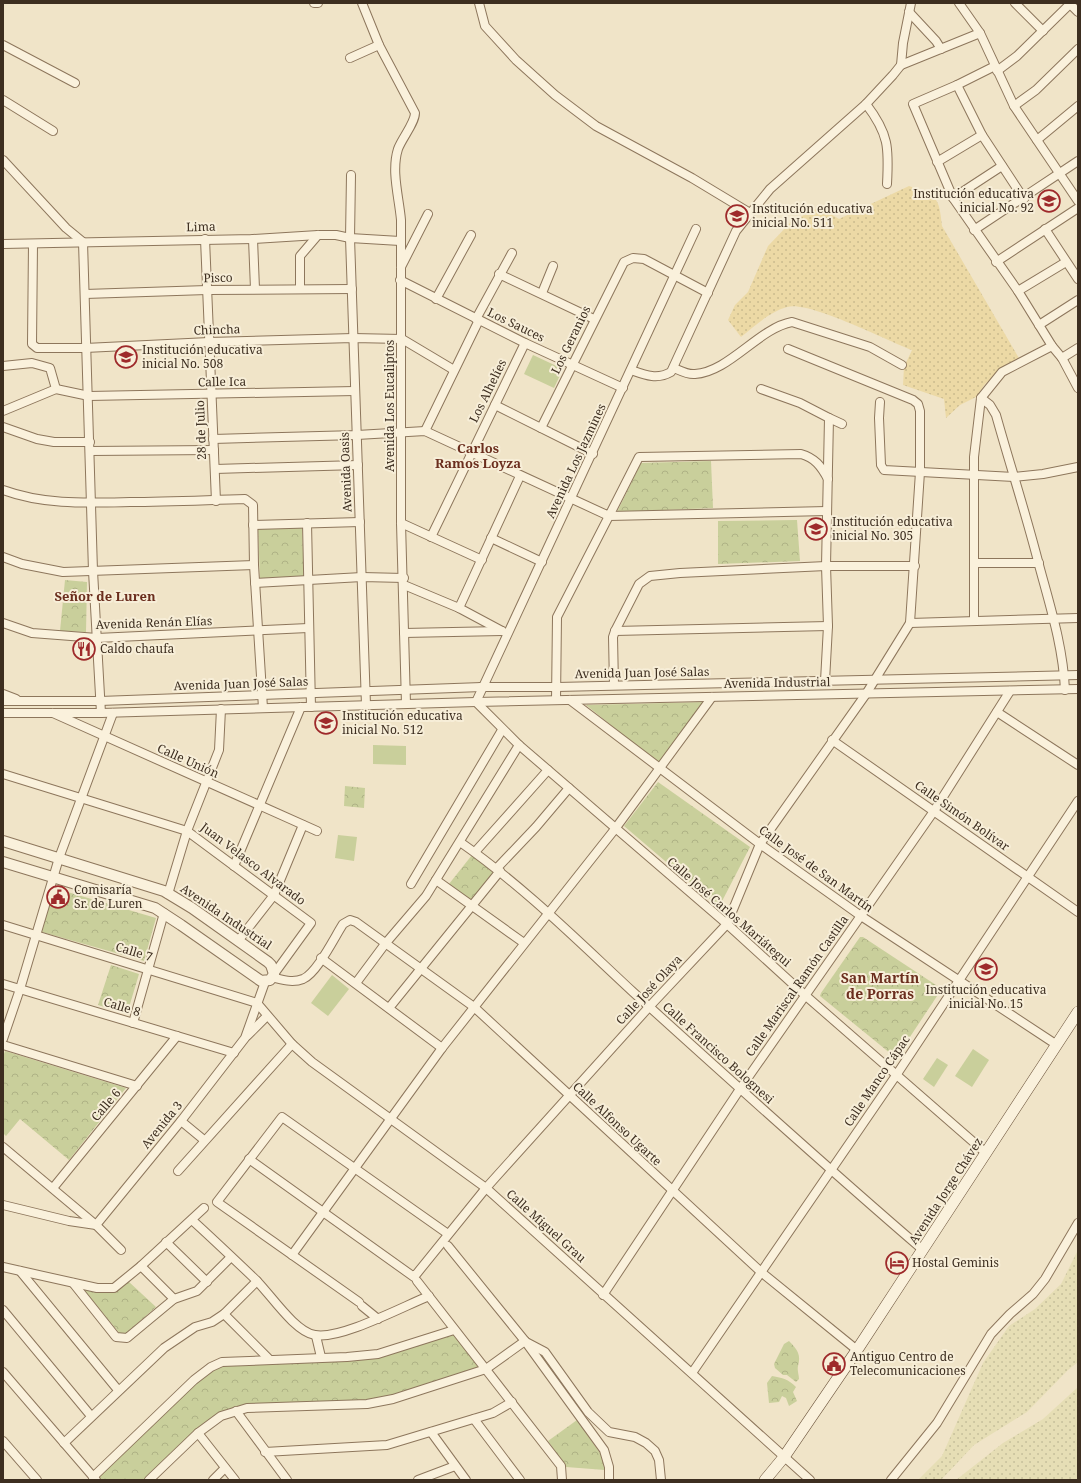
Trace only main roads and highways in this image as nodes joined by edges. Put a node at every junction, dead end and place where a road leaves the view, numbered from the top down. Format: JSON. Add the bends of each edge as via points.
{"nodes":[{"id":1,"x":1078,"y":1012,"type":"edge"},
{"id":2,"x":765,"y":1480,"type":"edge"}],
"edges":[{"from":1,"to":2,"type":"main road","name":"Avenida Jorge Chávez","via":[[857,1350],[784,1457]]}]}
